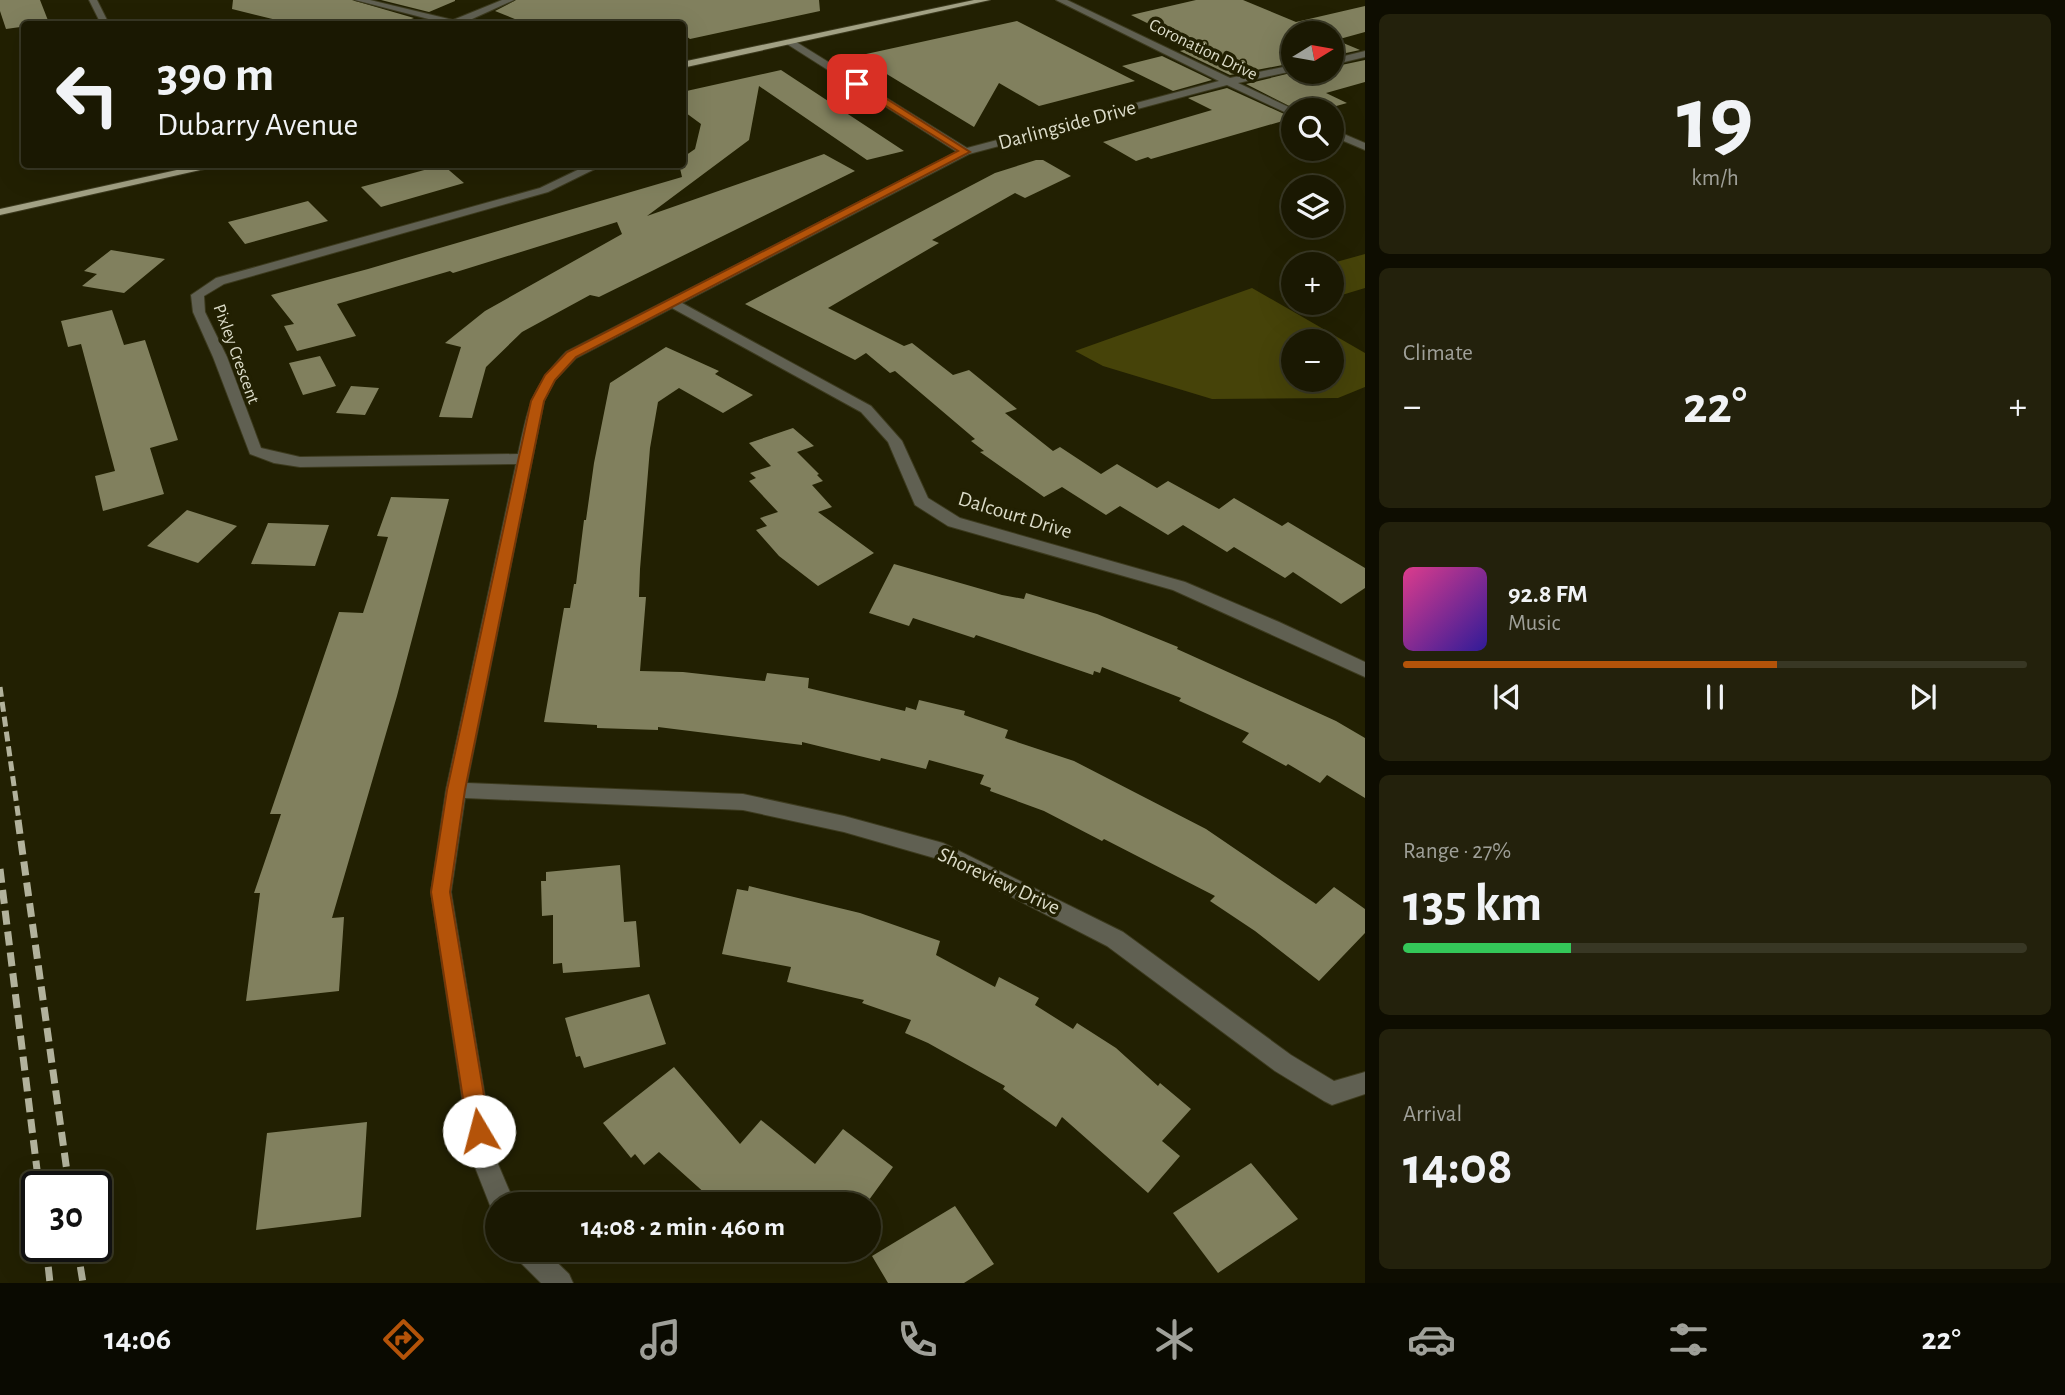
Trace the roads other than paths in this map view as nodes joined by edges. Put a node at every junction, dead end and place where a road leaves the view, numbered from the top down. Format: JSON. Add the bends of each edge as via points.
{"nodes":[{"id":1,"x":93,"y":0,"type":"edge"},
{"id":2,"x":359,"y":0,"type":"edge"},
{"id":3,"x":510,"y":0,"type":"edge"},
{"id":4,"x":986,"y":0,"type":"edge"},
{"id":5,"x":1060,"y":0,"type":"edge"},
{"id":6,"x":104,"y":21,"type":"edge"},
{"id":7,"x":442,"y":21,"type":"edge"},
{"id":8,"x":461,"y":21,"type":"edge"},
{"id":9,"x":790,"y":43,"type":"junction"},
{"id":10,"x":1365,"y":54,"type":"edge"},
{"id":11,"x":1344,"y":59,"type":"edge"},
{"id":12,"x":686,"y":64,"type":"edge"},
{"id":13,"x":1281,"y":71,"type":"edge"},
{"id":14,"x":1227,"y":82,"type":"junction"},
{"id":15,"x":1281,"y":107,"type":"edge"},
{"id":16,"x":1344,"y":137,"type":"edge"},
{"id":17,"x":1365,"y":147,"type":"edge"},
{"id":18,"x":965,"y":152,"type":"junction"},
{"id":19,"x":204,"y":168,"type":"edge"},
{"id":20,"x":591,"y":168,"type":"edge"},
{"id":21,"x":0,"y":212,"type":"edge"},
{"id":22,"x":672,"y":303,"type":"junction"},
{"id":23,"x":524,"y":459,"type":"junction"},
{"id":24,"x":1365,"y":670,"type":"edge"},
{"id":25,"x":456,"y":790,"type":"junction"},
{"id":26,"x":1365,"y":1083,"type":"edge"},
{"id":27,"x":497,"y":1192,"type":"edge"},
{"id":28,"x":538,"y":1262,"type":"edge"},
{"id":29,"x":560,"y":1283,"type":"edge"}],
"edges":[{"from":1,"to":6,"type":"street"},
{"from":2,"to":7,"type":"street"},
{"from":3,"to":8,"type":"street"},
{"from":4,"to":9,"type":"main road"},
{"from":5,"to":14,"type":"street","name":"Coronation Drive"},
{"from":9,"to":12,"type":"main road"},
{"from":9,"to":18,"type":"street"},
{"from":10,"to":11,"type":"street"},
{"from":13,"to":14,"type":"street","name":"Darlingside Drive"},
{"from":14,"to":15,"type":"street","name":"Coronation Drive"},
{"from":14,"to":18,"type":"street","name":"Darlingside Drive"},
{"from":16,"to":17,"type":"street"},
{"from":18,"to":22,"type":"street","name":"Darlingside Drive"},
{"from":19,"to":21,"type":"main road"},
{"from":20,"to":23,"type":"street","name":"Pixley Crescent","via":[[544,190],[220,281],[197,295],[199,312],[255,451],[300,462]]},
{"from":22,"to":23,"type":"street","name":"Darlingside Drive","via":[[571,355],[549,378],[537,401]]},
{"from":22,"to":24,"type":"street","name":"Dalcourt Drive","via":[[866,409],[895,441],[921,501],[954,522],[1179,586]]},
{"from":23,"to":25,"type":"street","name":"Darlingside Drive"},
{"from":25,"to":26,"type":"street","name":"Shoreview Drive","via":[[743,802],[943,852],[1115,939],[1283,1063],[1332,1093]]},
{"from":25,"to":27,"type":"street","name":"Darlingside Drive","via":[[441,892],[483,1157]]},
{"from":28,"to":29,"type":"street"}]}
